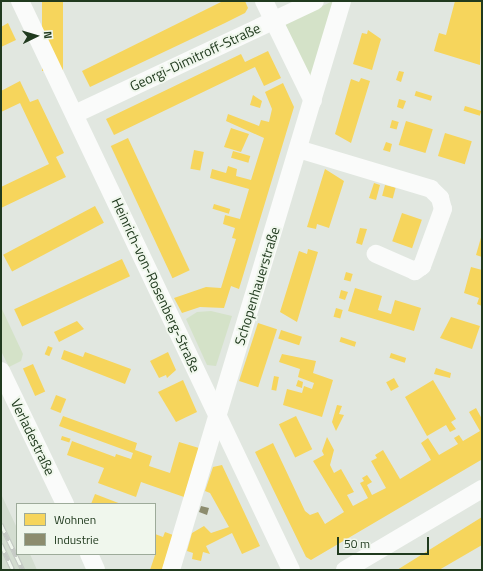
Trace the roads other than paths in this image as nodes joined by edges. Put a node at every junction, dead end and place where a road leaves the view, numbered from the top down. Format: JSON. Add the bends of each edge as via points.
{"nodes":[{"id":1,"x":20,"y":1,"type":"edge"},
{"id":2,"x":264,"y":1,"type":"edge"},
{"id":3,"x":315,"y":1,"type":"edge"},
{"id":4,"x":342,"y":1,"type":"edge"},
{"id":5,"x":274,"y":20,"type":"junction"},
{"id":6,"x":313,"y":101,"type":"junction"},
{"id":7,"x":75,"y":114,"type":"junction"},
{"id":8,"x":298,"y":149,"type":"junction"},
{"id":9,"x":376,"y":254,"type":"dead end"},
{"id":10,"x":1,"y":371,"type":"edge"},
{"id":11,"x":217,"y":416,"type":"junction"},
{"id":12,"x":482,"y":489,"type":"edge"},
{"id":13,"x":65,"y":503,"type":"edge"},
{"id":14,"x":89,"y":555,"type":"edge"},
{"id":15,"x":368,"y":564,"type":"edge"},
{"id":16,"x":96,"y":570,"type":"edge"},
{"id":17,"x":171,"y":570,"type":"edge"},
{"id":18,"x":291,"y":570,"type":"edge"},
{"id":19,"x":345,"y":570,"type":"edge"}],
"edges":[{"from":1,"to":7,"type":"street","name":"Heinrich-von-Rosenberg-Straße"},
{"from":2,"to":5,"type":"street"},
{"from":3,"to":5,"type":"street","name":"Georgi-Dimitroff-Straße"},
{"from":4,"to":6,"type":"street","name":"Schopenhauerstraße"},
{"from":5,"to":6,"type":"street"},
{"from":5,"to":7,"type":"street","name":"Georgi-Dimitroff-Straße"},
{"from":6,"to":8,"type":"street","name":"Schopenhauerstraße"},
{"from":7,"to":11,"type":"street","name":"Heinrich-von-Rosenberg-Straße"},
{"from":8,"to":9,"type":"street","via":[[431,189],[440,198],[443,209],[422,266],[415,271]]},
{"from":8,"to":11,"type":"street","name":"Schopenhauerstraße"},
{"from":10,"to":13,"type":"street","name":"Verladestraße"},
{"from":11,"to":17,"type":"street","name":"Schopenhauerstraße"},
{"from":11,"to":18,"type":"street","name":"Heinrich-von-Rosenberg-Straße"},
{"from":12,"to":15,"type":"street"},
{"from":14,"to":16,"type":"street"},
{"from":15,"to":19,"type":"street"}]}
